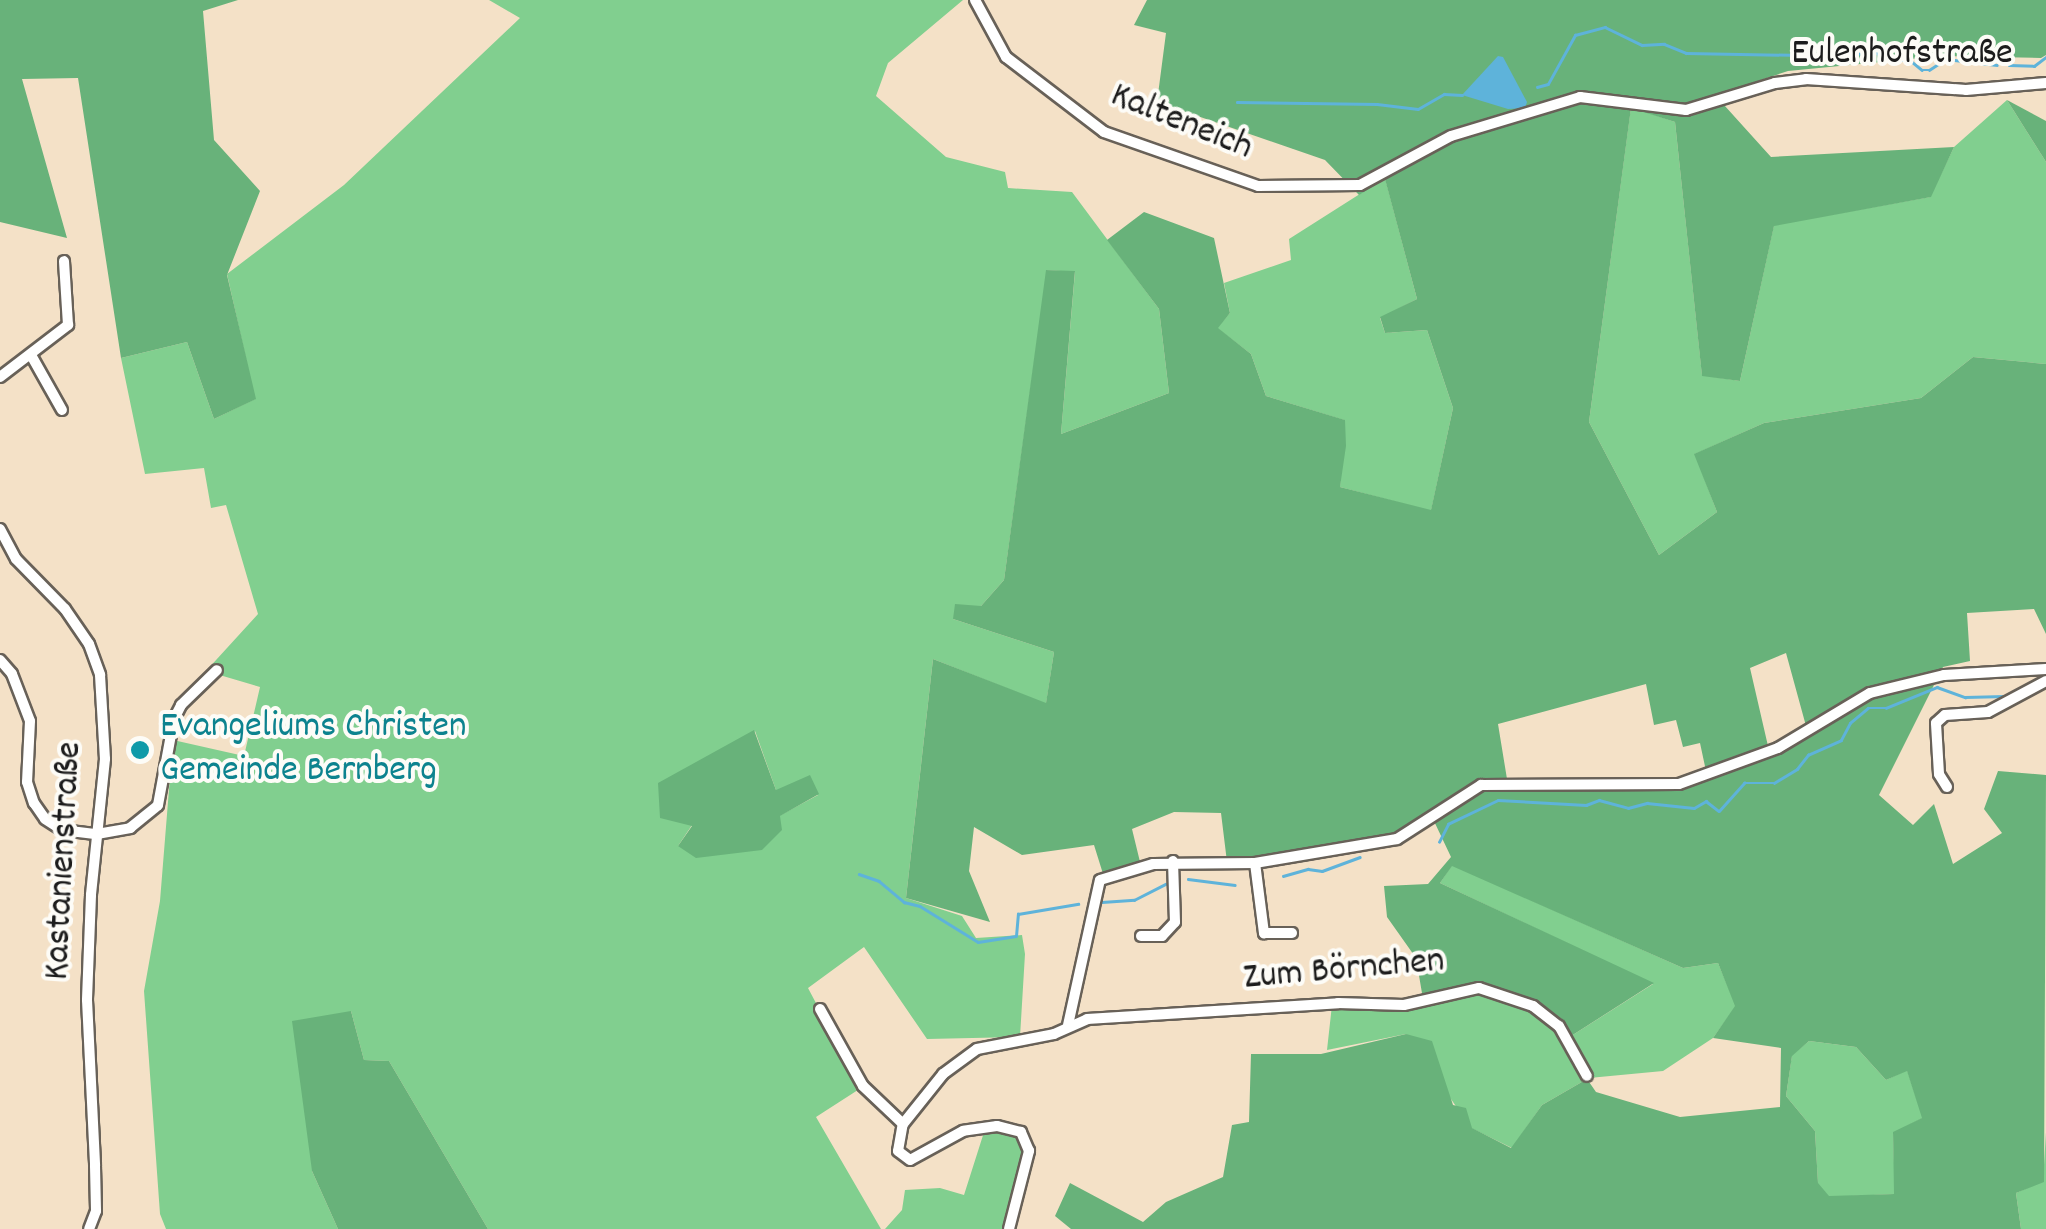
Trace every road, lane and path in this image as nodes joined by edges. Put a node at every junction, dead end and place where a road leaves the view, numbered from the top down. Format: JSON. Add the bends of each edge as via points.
{"nodes":[{"id":1,"x":975,"y":0,"type":"edge"},
{"id":2,"x":2046,"y":83,"type":"edge"},
{"id":3,"x":1360,"y":185,"type":"joint"},
{"id":4,"x":64,"y":261,"type":"dead end"},
{"id":5,"x":31,"y":355,"type":"junction"},
{"id":6,"x":0,"y":376,"type":"edge"},
{"id":7,"x":62,"y":410,"type":"dead end"},
{"id":8,"x":0,"y":529,"type":"edge"},
{"id":9,"x":0,"y":660,"type":"edge"},
{"id":10,"x":2046,"y":669,"type":"edge"},
{"id":11,"x":217,"y":670,"type":"dead end"},
{"id":12,"x":2046,"y":681,"type":"edge"},
{"id":13,"x":1947,"y":787,"type":"dead end"},
{"id":14,"x":96,"y":834,"type":"junction"},
{"id":15,"x":1173,"y":861,"type":"junction"},
{"id":16,"x":1254,"y":864,"type":"junction"},
{"id":17,"x":1292,"y":933,"type":"dead end"},
{"id":18,"x":1141,"y":936,"type":"dead end"},
{"id":19,"x":820,"y":1009,"type":"dead end"},
{"id":20,"x":1068,"y":1025,"type":"junction"},
{"id":21,"x":1587,"y":1076,"type":"dead end"},
{"id":22,"x":903,"y":1124,"type":"junction"},
{"id":23,"x":90,"y":1229,"type":"edge"},
{"id":24,"x":1009,"y":1229,"type":"edge"}],
"edges":[{"from":1,"to":3,"type":"street","name":"Kalteneich","via":[[1006,57],[1104,132],[1246,184]]},
{"from":2,"to":3,"type":"street","name":"Eulenhofstraße","via":[[1966,90],[1806,79],[1686,110],[1580,97],[1450,136]]},
{"from":4,"to":5,"type":"street","via":[[68,324]]},
{"from":5,"to":6,"type":"street"},
{"from":5,"to":7,"type":"street"},
{"from":8,"to":14,"type":"street","name":"Kastanienstraße","via":[[16,559],[82,632],[100,675],[106,759]]},
{"from":9,"to":14,"type":"street","via":[[30,722],[27,782],[34,803],[62,830]]},
{"from":10,"to":16,"type":"street","via":[[1944,675],[1870,693],[1778,748],[1679,784],[1480,784],[1404,837]]},
{"from":11,"to":14,"type":"street","via":[[174,719],[158,805],[130,828]]},
{"from":12,"to":13,"type":"street","via":[[1988,712],[1945,715],[1936,723],[1939,774]]},
{"from":14,"to":23,"type":"street","name":"Kastanienstraße","via":[[87,1000],[96,1211]]},
{"from":15,"to":16,"type":"street"},
{"from":15,"to":18,"type":"street","via":[[1175,922],[1162,936]]},
{"from":15,"to":20,"type":"street","via":[[1100,880]]},
{"from":16,"to":17,"type":"street","via":[[1264,933]]},
{"from":19,"to":22,"type":"street","via":[[863,1086]]},
{"from":20,"to":21,"type":"street","name":"Zum Börnchen","via":[[1120,1014],[1404,1004],[1479,988],[1533,1006],[1559,1026]]},
{"from":20,"to":22,"type":"street","name":"Zum Börnchen","via":[[960,1059]]},
{"from":22,"to":24,"type":"street","via":[[898,1151],[910,1160],[963,1131],[996,1126],[1021,1132],[1028,1150]]}]}
